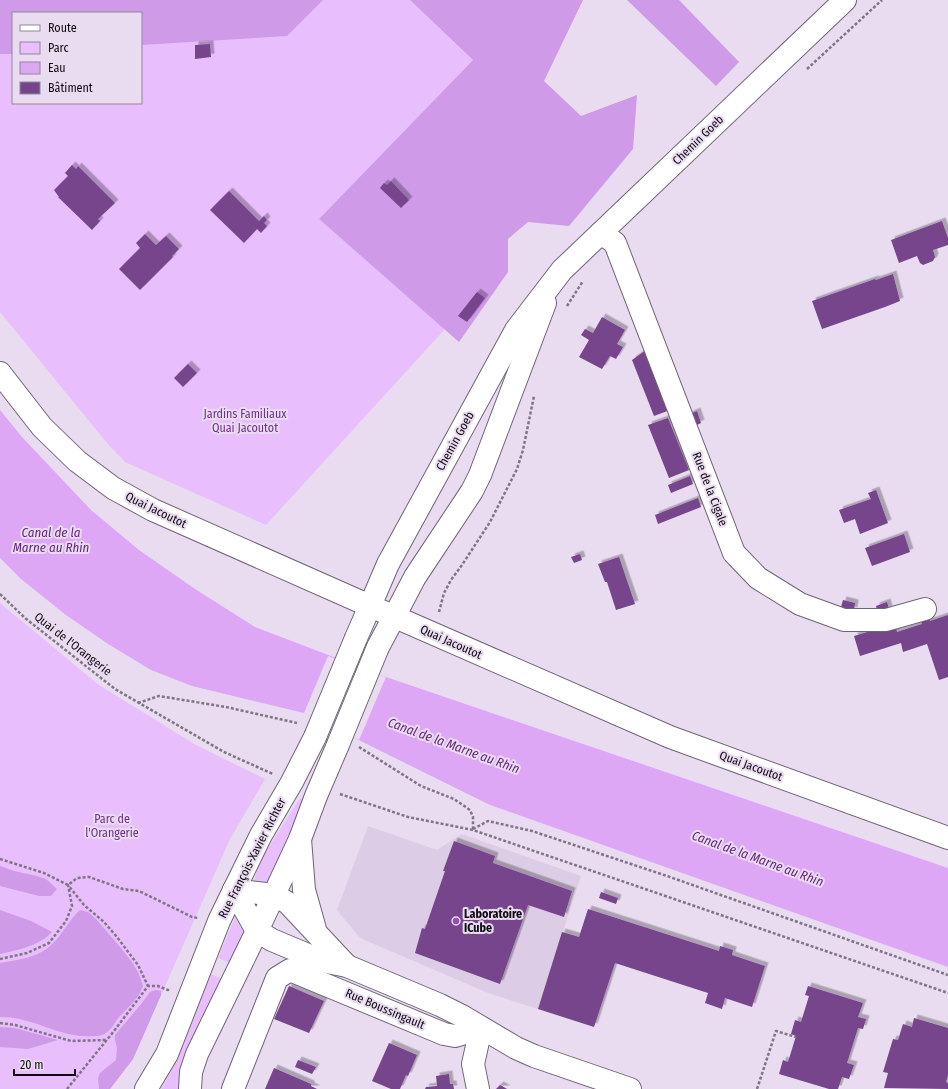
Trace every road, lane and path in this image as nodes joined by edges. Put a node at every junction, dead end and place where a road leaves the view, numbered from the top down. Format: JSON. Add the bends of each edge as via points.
{"nodes":[{"id":1,"x":845,"y":0,"type":"edge"},
{"id":2,"x":601,"y":233,"type":"junction"},
{"id":3,"x":553,"y":283,"type":"junction"},
{"id":4,"x":0,"y":373,"type":"edge"},
{"id":5,"x":0,"y":594,"type":"edge"},
{"id":6,"x":370,"y":606,"type":"junction"},
{"id":7,"x":925,"y":609,"type":"dead end"},
{"id":8,"x":394,"y":617,"type":"junction"},
{"id":9,"x":138,"y":703,"type":"junction"},
{"id":10,"x":298,"y":723,"type":"dead end"},
{"id":11,"x":359,"y":747,"type":"dead end"},
{"id":12,"x":292,"y":782,"type":"junction"},
{"id":13,"x":336,"y":792,"type":"dead end"},
{"id":14,"x":473,"y":830,"type":"junction"},
{"id":15,"x":948,"y":838,"type":"edge"},
{"id":16,"x":300,"y":839,"type":"junction"},
{"id":17,"x":0,"y":859,"type":"edge"},
{"id":18,"x":68,"y":885,"type":"junction"},
{"id":19,"x":234,"y":890,"type":"junction"},
{"id":20,"x":274,"y":895,"type":"junction"},
{"id":21,"x":192,"y":917,"type":"dead end"},
{"id":22,"x":257,"y":931,"type":"junction"},
{"id":23,"x":316,"y":932,"type":"junction"},
{"id":24,"x":0,"y":959,"type":"edge"},
{"id":25,"x":347,"y":966,"type":"junction"},
{"id":26,"x":948,"y":974,"type":"edge"},
{"id":27,"x":172,"y":983,"type":"dead end"},
{"id":28,"x":148,"y":986,"type":"junction"},
{"id":29,"x":948,"y":992,"type":"edge"},
{"id":30,"x":0,"y":1023,"type":"edge"},
{"id":31,"x":481,"y":1028,"type":"junction"},
{"id":32,"x":796,"y":1037,"type":"dead end"},
{"id":33,"x":107,"y":1040,"type":"junction"},
{"id":34,"x":67,"y":1089,"type":"edge"},
{"id":35,"x":146,"y":1089,"type":"edge"},
{"id":36,"x":190,"y":1089,"type":"edge"},
{"id":37,"x":233,"y":1089,"type":"edge"},
{"id":38,"x":478,"y":1089,"type":"edge"},
{"id":39,"x":630,"y":1089,"type":"edge"},
{"id":40,"x":757,"y":1089,"type":"edge"}],
"edges":[{"from":1,"to":2,"type":"street","name":"Chemin Goeb"},
{"from":2,"to":3,"type":"street","name":"Chemin Goeb","via":[[562,270]]},
{"from":2,"to":7,"type":"street","name":"Rue de la Cigale","via":[[615,243],[734,552],[758,578],[800,604],[844,620],[886,620]]},
{"from":3,"to":6,"type":"street","name":"Chemin Goeb","via":[[516,330],[388,564]]},
{"from":3,"to":8,"type":"street","name":"Chemin Goeb","via":[[480,475],[415,577]]},
{"from":4,"to":6,"type":"street","name":"Quai Jacoutot","via":[[42,427],[77,461],[113,488],[153,510]]},
{"from":5,"to":9,"type":"path","name":"Quai de l'Orangerie","via":[[25,618],[115,689]]},
{"from":6,"to":8,"type":"street","name":"Quai Jacoutot"},
{"from":6,"to":12,"type":"street","name":"Rue François-Xavier Richter","bridge":true,"via":[[315,737]]},
{"from":8,"to":15,"type":"street","name":"Quai Jacoutot","via":[[670,737]]},
{"from":8,"to":16,"type":"street","bridge":true,"via":[[378,647]]},
{"from":9,"to":10,"type":"path","via":[[159,696]]},
{"from":9,"to":12,"type":"path","name":"Quai de l'Orangerie","via":[[224,752]]},
{"from":11,"to":14,"type":"path","via":[[421,786],[454,799],[470,810]]},
{"from":12,"to":19,"type":"street","name":"Rue François-Xavier Richter","via":[[261,835]]},
{"from":13,"to":14,"type":"path","via":[[408,817]]},
{"from":14,"to":26,"type":"path","via":[[488,821],[532,831]]},
{"from":14,"to":29,"type":"path"},
{"from":16,"to":20,"type":"street"},
{"from":16,"to":23,"type":"street","name":"Rue Boussingault","via":[[304,890]]},
{"from":17,"to":18,"type":"path","via":[[44,873]]},
{"from":18,"to":21,"type":"path","via":[[76,878],[89,877],[123,889],[139,891]]},
{"from":18,"to":24,"type":"path","via":[[72,906],[66,921],[49,943],[27,953]]},
{"from":18,"to":28,"type":"path","via":[[84,905],[117,937],[138,965]]},
{"from":19,"to":20,"type":"street","name":"Rue Boussingault"},
{"from":19,"to":22,"type":"street"},
{"from":19,"to":35,"type":"street","name":"Rue François-Xavier Richter","via":[[219,921],[167,1054]]},
{"from":20,"to":22,"type":"street"},
{"from":20,"to":23,"type":"street","name":"Rue Boussingault","via":[[288,903]]},
{"from":22,"to":25,"type":"street","name":"Rue Boussingault","via":[[322,961]]},
{"from":22,"to":36,"type":"street","via":[[197,1054],[191,1072]]},
{"from":23,"to":25,"type":"street","name":"Rue Boussingault"},
{"from":25,"to":31,"type":"street","name":"Rue Boussingault","via":[[440,1005]]},
{"from":27,"to":28,"type":"path","via":[[168,990]]},
{"from":28,"to":33,"type":"path"},
{"from":30,"to":33,"type":"path","via":[[71,1041]]},
{"from":31,"to":37,"type":"street","name":"Rue Boussingault","via":[[455,1036],[444,1034],[290,970],[277,978]]},
{"from":31,"to":38,"type":"street","via":[[473,1064]]},
{"from":31,"to":39,"type":"street","name":"Rue Boussingault","via":[[534,1056]]},
{"from":32,"to":40,"type":"path","via":[[776,1031]]},
{"from":33,"to":34,"type":"path"}]}
